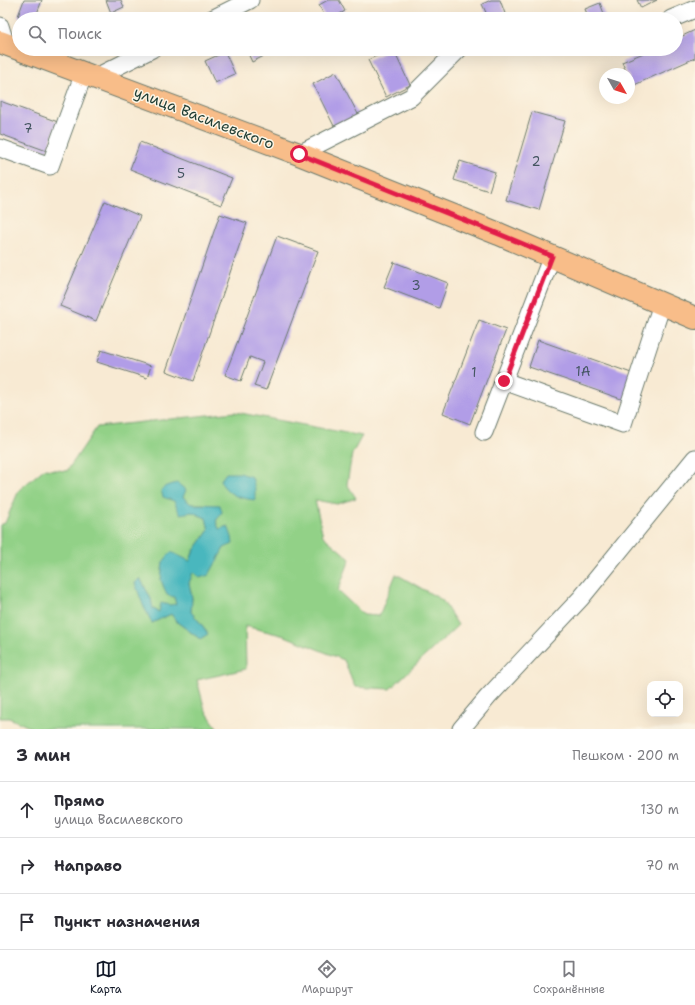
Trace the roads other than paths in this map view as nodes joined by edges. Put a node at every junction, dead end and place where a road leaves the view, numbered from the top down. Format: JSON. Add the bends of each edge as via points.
{"nodes":[{"id":1,"x":250,"y":0,"type":"edge"},
{"id":2,"x":695,"y":9,"type":"edge"},
{"id":3,"x":226,"y":12,"type":"edge"},
{"id":4,"x":683,"y":14,"type":"edge"},
{"id":5,"x":2,"y":38,"type":"edge"},
{"id":6,"x":12,"y":42,"type":"edge"},
{"id":7,"x":45,"y":56,"type":"edge"},
{"id":8,"x":135,"y":56,"type":"edge"},
{"id":9,"x":452,"y":56,"type":"edge"},
{"id":10,"x":90,"y":75,"type":"junction"},
{"id":11,"x":0,"y":148,"type":"edge"},
{"id":12,"x":299,"y":154,"type":"junction"},
{"id":13,"x":552,"y":256,"type":"junction"},
{"id":14,"x":662,"y":304,"type":"junction"},
{"id":15,"x":695,"y":318,"type":"edge"},
{"id":16,"x":504,"y":381,"type":"junction"},
{"id":17,"x":484,"y":432,"type":"dead end"},
{"id":18,"x":695,"y":458,"type":"edge"},
{"id":19,"x":460,"y":729,"type":"edge"}],
"edges":[{"from":1,"to":3,"type":"street"},
{"from":2,"to":4,"type":"street"},
{"from":5,"to":6,"type":"main road","name":"улица Василевского"},
{"from":7,"to":10,"type":"main road","name":"улица Василевского"},
{"from":8,"to":10,"type":"street"},
{"from":9,"to":12,"type":"street","via":[[411,97]]},
{"from":10,"to":11,"type":"street","via":[[50,166]]},
{"from":10,"to":12,"type":"main road","name":"улица Василевского"},
{"from":12,"to":13,"type":"main road","name":"улица Василевского"},
{"from":13,"to":14,"type":"main road","name":"улица Василевского"},
{"from":13,"to":16,"type":"street"},
{"from":14,"to":15,"type":"main road","name":"улица Василевского"},
{"from":14,"to":16,"type":"street","via":[[623,424]]},
{"from":16,"to":17,"type":"street"},
{"from":18,"to":19,"type":"street","via":[[581,598]]}]}
